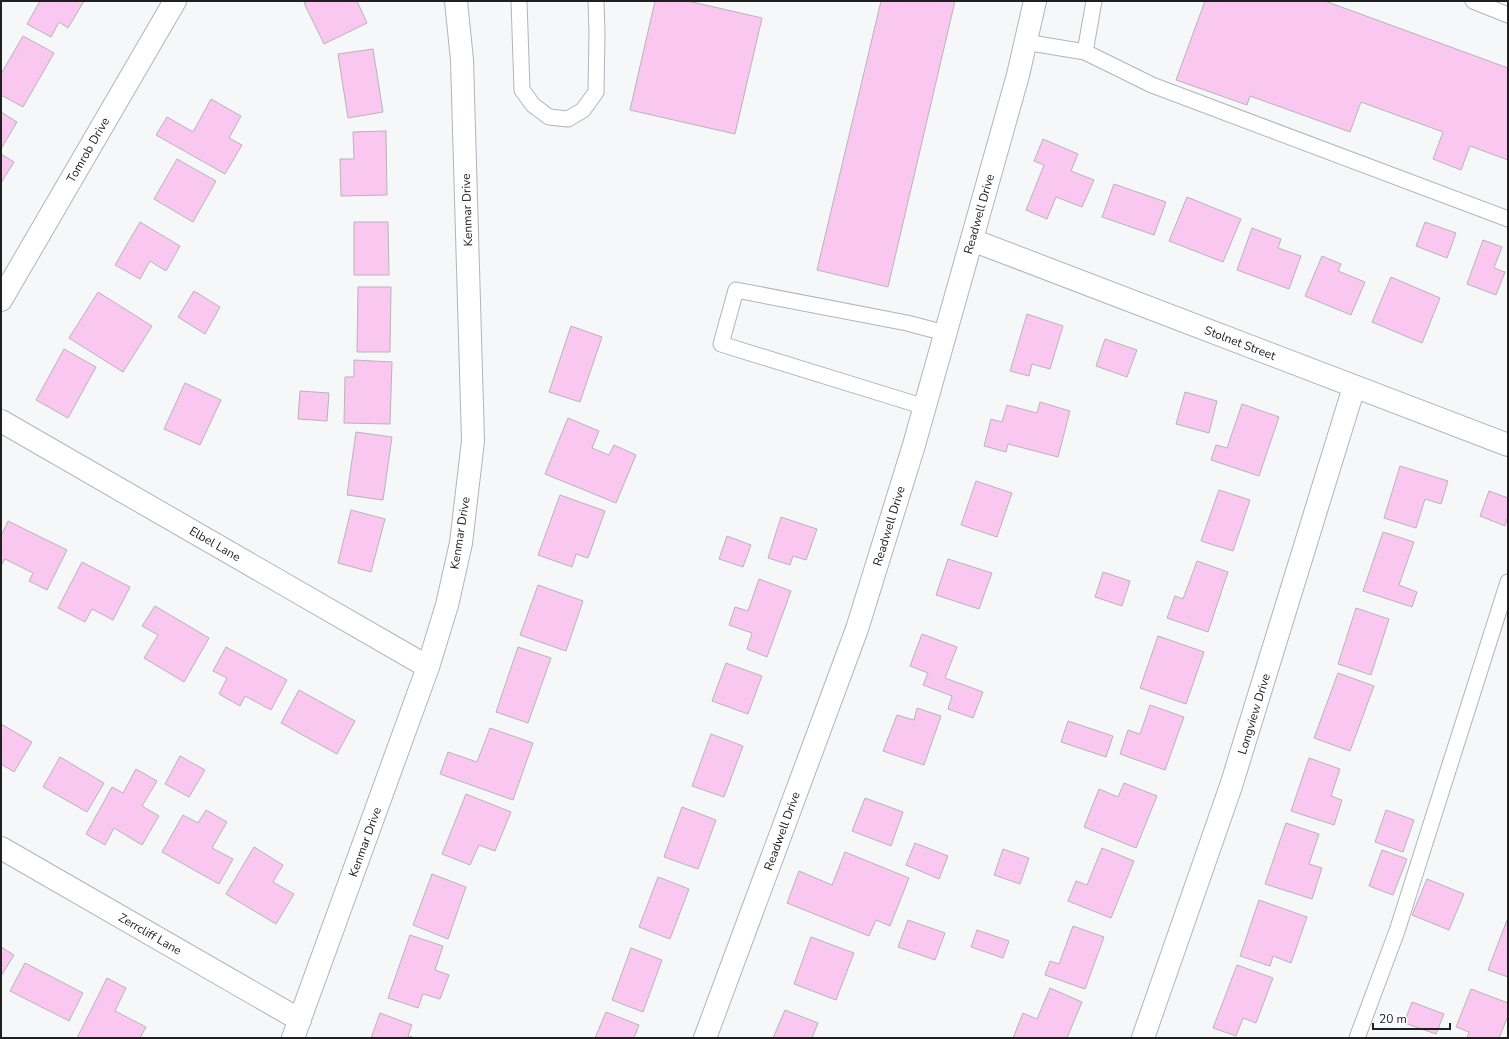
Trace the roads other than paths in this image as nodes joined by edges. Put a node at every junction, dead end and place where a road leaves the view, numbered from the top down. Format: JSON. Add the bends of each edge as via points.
{"nodes":[{"id":1,"x":175,"y":1,"type":"edge"},
{"id":2,"x":456,"y":1,"type":"edge"},
{"id":3,"x":519,"y":1,"type":"edge"},
{"id":4,"x":596,"y":1,"type":"edge"},
{"id":5,"x":1035,"y":1,"type":"edge"},
{"id":6,"x":1094,"y":1,"type":"edge"},
{"id":7,"x":1473,"y":1,"type":"edge"},
{"id":8,"x":1508,"y":15,"type":"edge"},
{"id":9,"x":1025,"y":42,"type":"junction"},
{"id":10,"x":1085,"y":52,"type":"junction"},
{"id":11,"x":1508,"y":219,"type":"edge"},
{"id":12,"x":972,"y":240,"type":"junction"},
{"id":13,"x":1,"y":300,"type":"edge"},
{"id":14,"x":946,"y":333,"type":"junction"},
{"id":15,"x":1354,"y":387,"type":"junction"},
{"id":16,"x":925,"y":406,"type":"junction"},
{"id":17,"x":1,"y":421,"type":"edge"},
{"id":18,"x":1508,"y":445,"type":"edge"},
{"id":19,"x":1508,"y":582,"type":"edge"},
{"id":20,"x":428,"y":667,"type":"junction"},
{"id":21,"x":1,"y":848,"type":"edge"},
{"id":22,"x":296,"y":1029,"type":"edge"},
{"id":23,"x":706,"y":1038,"type":"edge"},
{"id":24,"x":1143,"y":1038,"type":"edge"},
{"id":25,"x":1357,"y":1038,"type":"edge"}],
"edges":[{"from":1,"to":13,"type":"street","name":"Tomrob Drive"},
{"from":2,"to":20,"type":"street","name":"Kenmar Drive","via":[[462,60],[472,441],[461,543],[447,604]]},
{"from":3,"to":4,"type":"lane","via":[[522,90],[533,105],[549,117],[568,119],[583,110],[596,92]]},
{"from":5,"to":9,"type":"street","name":"Readwell Drive"},
{"from":6,"to":10,"type":"lane"},
{"from":7,"to":8,"type":"lane"},
{"from":9,"to":10,"type":"lane"},
{"from":9,"to":12,"type":"street","name":"Readwell Drive"},
{"from":10,"to":11,"type":"lane","via":[[1152,85]]},
{"from":12,"to":14,"type":"street","name":"Readwell Drive"},
{"from":12,"to":15,"type":"street","name":"Stolnet Street"},
{"from":14,"to":16,"type":"street","name":"Readwell Drive"},
{"from":14,"to":16,"type":"lane","via":[[736,290],[721,344]]},
{"from":15,"to":18,"type":"street","name":"Stolnet Street"},
{"from":15,"to":24,"type":"street","name":"Longview Drive","via":[[1232,786]]},
{"from":16,"to":23,"type":"street","name":"Readwell Drive","via":[[857,629]]},
{"from":17,"to":20,"type":"street","name":"Elbel Lane"},
{"from":19,"to":25,"type":"lane","via":[[1398,931]]},
{"from":20,"to":22,"type":"street","name":"Kenmar Drive"},
{"from":21,"to":22,"type":"street","name":"Zerrcliff Lane"}]}
